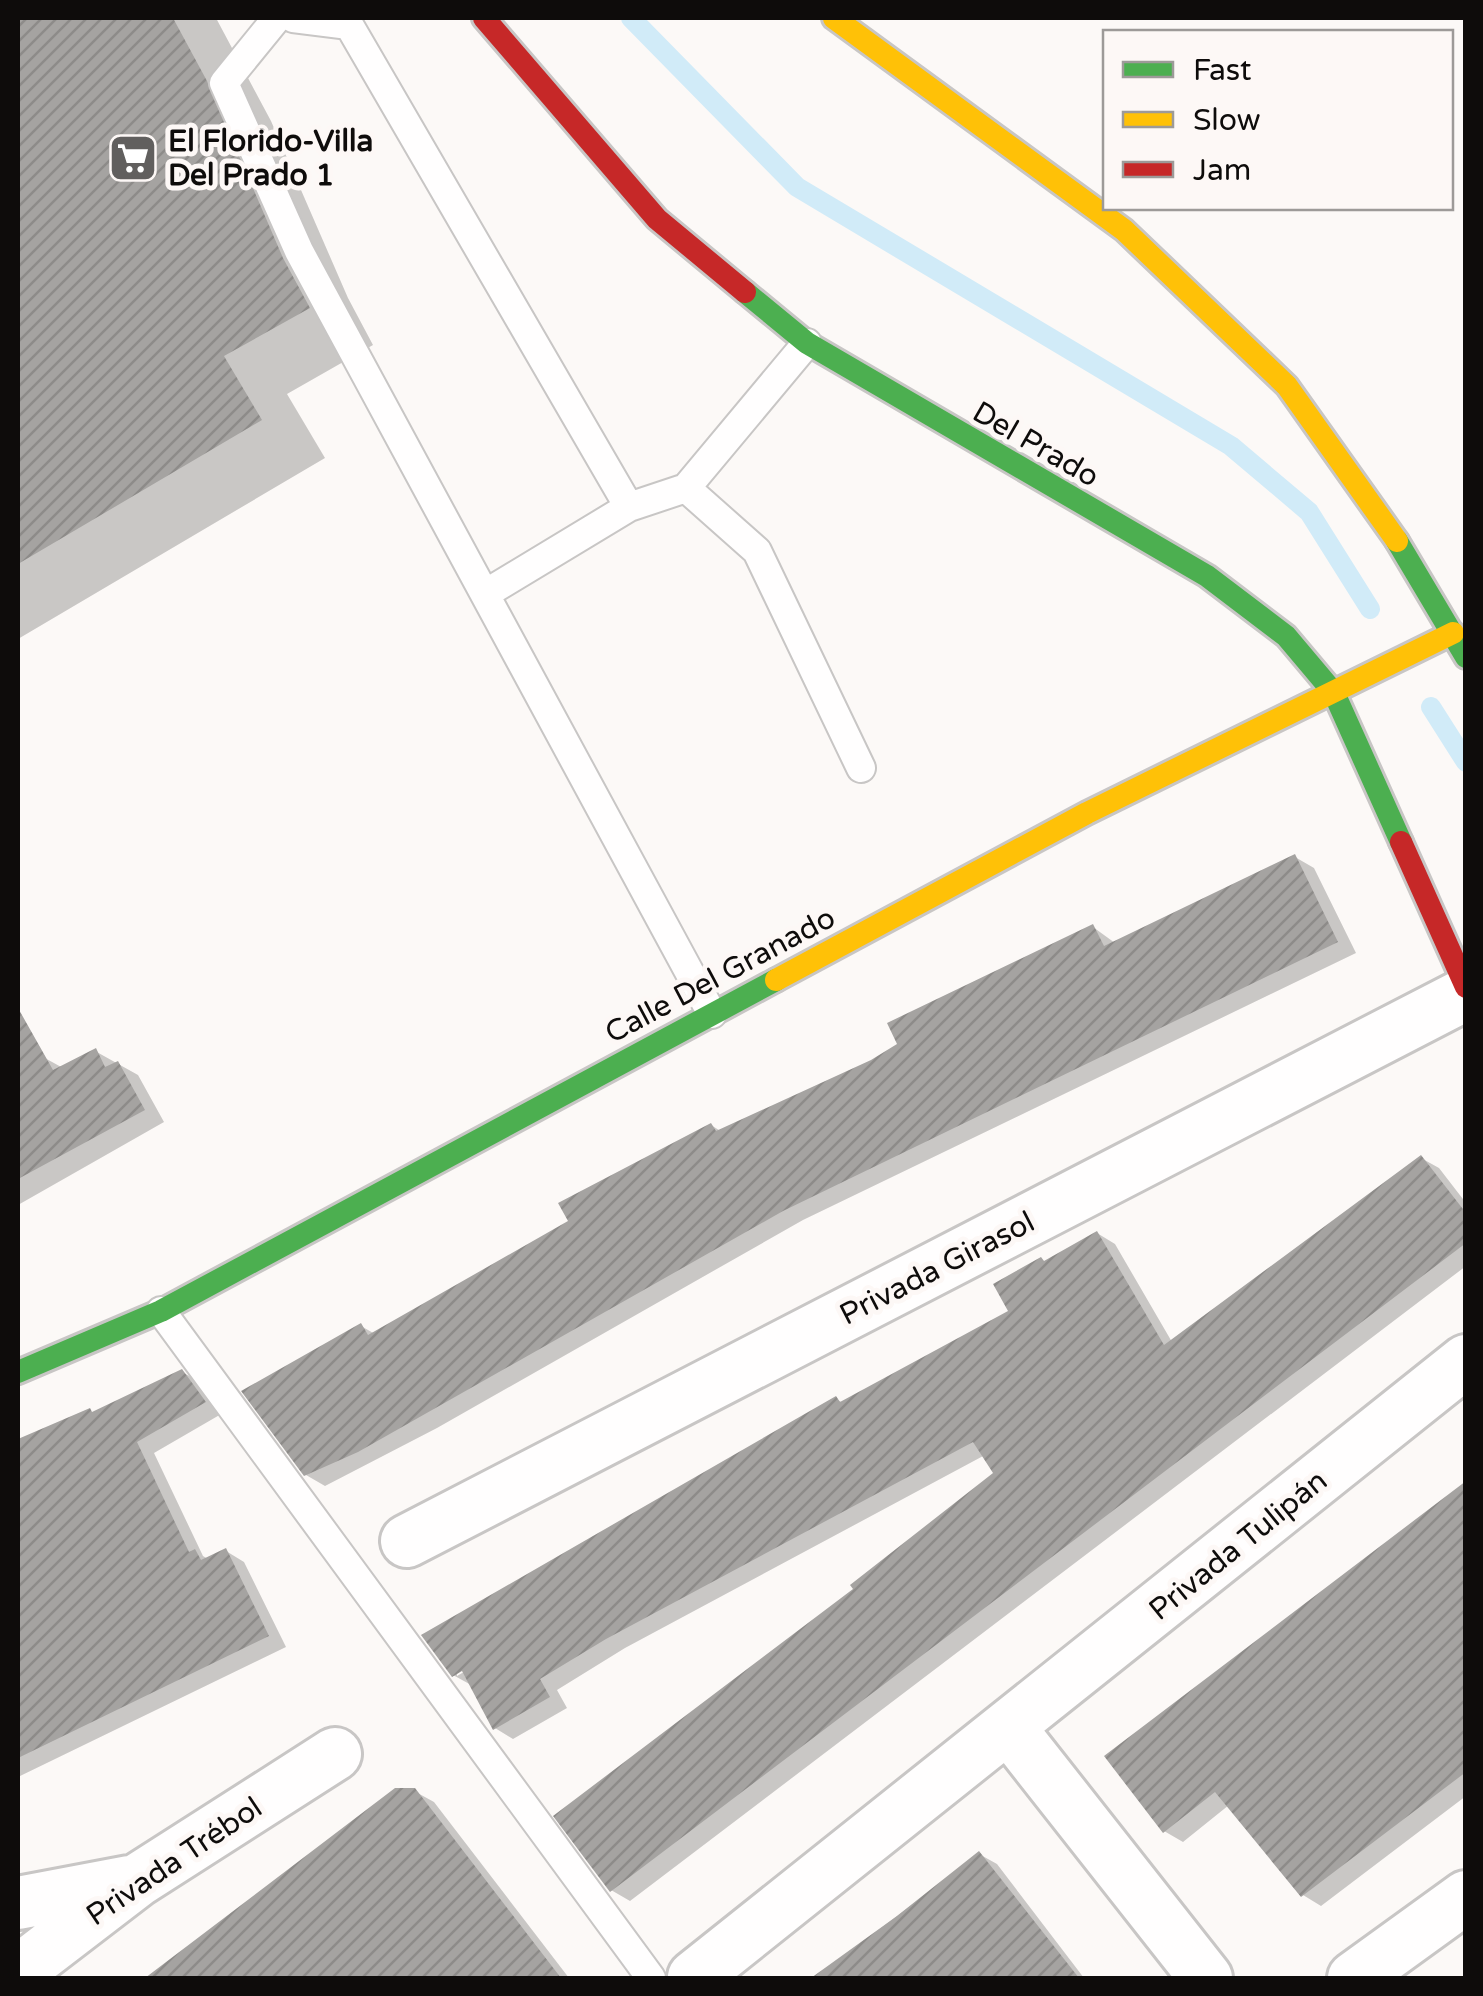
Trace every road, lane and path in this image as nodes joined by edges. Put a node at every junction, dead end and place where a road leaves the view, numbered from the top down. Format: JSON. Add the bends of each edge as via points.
{"nodes":[{"id":1,"x":277,"y":18,"type":"edge"},
{"id":2,"x":293,"y":18,"type":"edge"},
{"id":3,"x":484,"y":18,"type":"edge"},
{"id":4,"x":834,"y":18,"type":"edge"},
{"id":5,"x":807,"y":342,"type":"junction"},
{"id":6,"x":686,"y":488,"type":"junction"},
{"id":7,"x":629,"y":506,"type":"junction"},
{"id":8,"x":486,"y":594,"type":"junction"},
{"id":9,"x":1453,"y":633,"type":"junction"},
{"id":10,"x":1466,"y":657,"type":"edge"},
{"id":11,"x":1334,"y":693,"type":"junction"},
{"id":12,"x":861,"y":768,"type":"dead end"},
{"id":13,"x":1466,"y":991,"type":"edge"},
{"id":14,"x":712,"y":1014,"type":"junction"},
{"id":15,"x":161,"y":1310,"type":"junction"},
{"id":16,"x":1466,"y":1360,"type":"edge"},
{"id":17,"x":18,"y":1372,"type":"edge"},
{"id":18,"x":407,"y":1542,"type":"dead end"},
{"id":19,"x":1010,"y":1728,"type":"junction"},
{"id":20,"x":335,"y":1754,"type":"dead end"},
{"id":21,"x":138,"y":1880,"type":"junction"},
{"id":22,"x":1466,"y":1898,"type":"edge"},
{"id":23,"x":18,"y":1903,"type":"edge"},
{"id":24,"x":18,"y":1972,"type":"edge"},
{"id":25,"x":672,"y":1978,"type":"edge"},
{"id":26,"x":1206,"y":1978,"type":"edge"},
{"id":27,"x":1354,"y":1978,"type":"edge"}],
"edges":[{"from":1,"to":8,"type":"lane","via":[[224,83],[299,251]]},
{"from":2,"to":7,"type":"lane","via":[[349,25]]},
{"from":3,"to":5,"type":"main road","name":"Del Prado","via":[[657,219]]},
{"from":4,"to":9,"type":"main road","via":[[1124,230],[1287,386],[1376,508]]},
{"from":5,"to":6,"type":"lane"},
{"from":5,"to":11,"type":"main road","name":"Del Prado","via":[[1207,576],[1286,636]]},
{"from":6,"to":7,"type":"lane"},
{"from":6,"to":12,"type":"lane","via":[[757,552]]},
{"from":7,"to":8,"type":"lane"},
{"from":8,"to":14,"type":"lane"},
{"from":9,"to":10,"type":"main road"},
{"from":9,"to":11,"type":"main road","name":"Calle Del Granado"},
{"from":11,"to":13,"type":"main road","name":"Del Prado"},
{"from":11,"to":14,"type":"main road","name":"Calle Del Granado","via":[[1087,812]]},
{"from":13,"to":18,"type":"street","name":"Privada Girasol"},
{"from":14,"to":15,"type":"main road","name":"Calle Del Granado"},
{"from":15,"to":17,"type":"main road","name":"Calle Del Granado"},
{"from":15,"to":25,"type":"lane"},
{"from":16,"to":19,"type":"street","name":"Privada Tulipán"},
{"from":19,"to":25,"type":"street","name":"Privada Tulipán"},
{"from":19,"to":26,"type":"street"},
{"from":20,"to":21,"type":"street","name":"Privada Trébol"},
{"from":21,"to":23,"type":"street"},
{"from":21,"to":24,"type":"street","name":"Privada Trébol"},
{"from":22,"to":27,"type":"street"}]}
